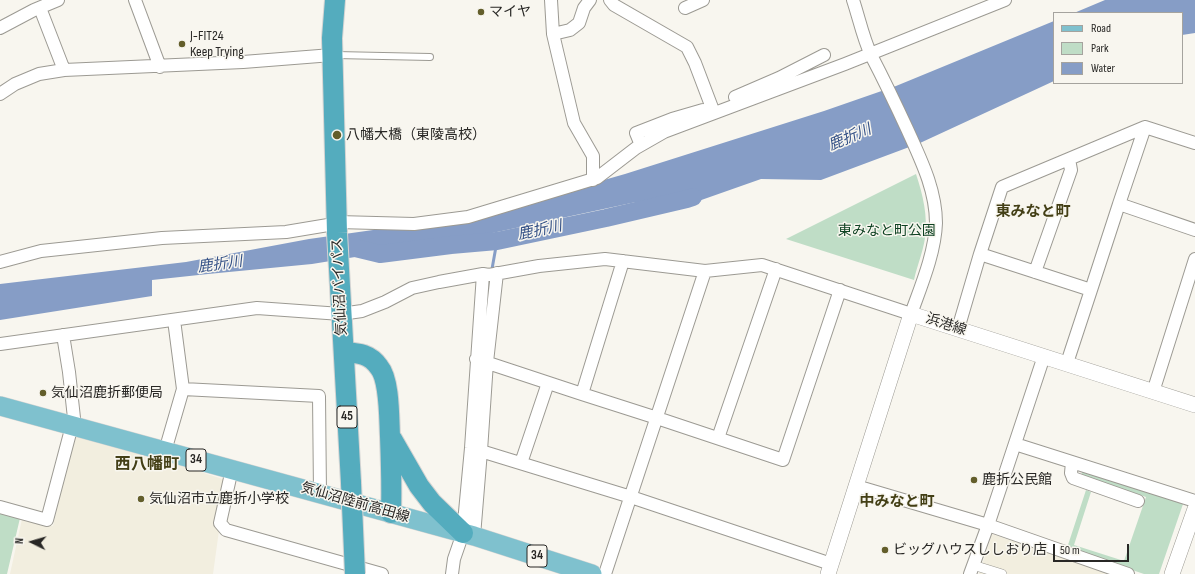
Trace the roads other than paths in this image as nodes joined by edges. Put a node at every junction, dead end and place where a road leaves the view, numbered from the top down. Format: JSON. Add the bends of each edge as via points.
{"nodes":[{"id":1,"x":58,"y":0,"type":"edge"},
{"id":2,"x":135,"y":0,"type":"edge"},
{"id":3,"x":335,"y":0,"type":"edge"},
{"id":4,"x":551,"y":0,"type":"edge"},
{"id":5,"x":590,"y":0,"type":"edge"},
{"id":6,"x":610,"y":0,"type":"edge"},
{"id":7,"x":703,"y":0,"type":"edge"},
{"id":8,"x":853,"y":0,"type":"edge"},
{"id":9,"x":1005,"y":0,"type":"edge"},
{"id":10,"x":40,"y":8,"type":"junction"},
{"id":11,"x":685,"y":8,"type":"dead end"},
{"id":12,"x":0,"y":28,"type":"edge"},
{"id":13,"x":553,"y":34,"type":"junction"},
{"id":14,"x":871,"y":53,"type":"junction"},
{"id":15,"x":332,"y":55,"type":"junction"},
{"id":16,"x":824,"y":55,"type":"dead end"},
{"id":17,"x":430,"y":57,"type":"dead end"},
{"id":18,"x":160,"y":67,"type":"junction"},
{"id":19,"x":64,"y":70,"type":"junction"},
{"id":20,"x":0,"y":94,"type":"edge"},
{"id":21,"x":713,"y":110,"type":"junction"},
{"id":22,"x":1144,"y":127,"type":"junction"},
{"id":23,"x":1195,"y":143,"type":"edge"},
{"id":24,"x":1069,"y":158,"type":"junction"},
{"id":25,"x":593,"y":180,"type":"junction"},
{"id":26,"x":1119,"y":204,"type":"junction"},
{"id":27,"x":337,"y":228,"type":"junction"},
{"id":28,"x":1195,"y":230,"type":"edge"},
{"id":29,"x":980,"y":254,"type":"junction"},
{"id":30,"x":1195,"y":259,"type":"edge"},
{"id":31,"x":623,"y":261,"type":"junction"},
{"id":32,"x":0,"y":262,"type":"edge"},
{"id":33,"x":776,"y":269,"type":"junction"},
{"id":34,"x":705,"y":271,"type":"junction"},
{"id":35,"x":1035,"y":272,"type":"junction"},
{"id":36,"x":497,"y":273,"type":"junction"},
{"id":37,"x":482,"y":274,"type":"junction"},
{"id":38,"x":840,"y":290,"type":"junction"},
{"id":39,"x":1091,"y":290,"type":"junction"},
{"id":40,"x":341,"y":308,"type":"junction"},
{"id":41,"x":911,"y":314,"type":"junction"},
{"id":42,"x":174,"y":320,"type":"junction"},
{"id":43,"x":958,"y":329,"type":"junction"},
{"id":44,"x":63,"y":335,"type":"junction"},
{"id":45,"x":0,"y":344,"type":"edge"},
{"id":46,"x":344,"y":352,"type":"junction"},
{"id":47,"x":1044,"y":356,"type":"junction"},
{"id":48,"x":481,"y":361,"type":"junction"},
{"id":49,"x":1067,"y":363,"type":"junction"},
{"id":50,"x":548,"y":383,"type":"junction"},
{"id":51,"x":183,"y":389,"type":"junction"},
{"id":52,"x":1153,"y":392,"type":"junction"},
{"id":53,"x":582,"y":394,"type":"junction"},
{"id":54,"x":1195,"y":405,"type":"edge"},
{"id":55,"x":0,"y":406,"type":"edge"},
{"id":56,"x":657,"y":418,"type":"junction"},
{"id":57,"x":72,"y":426,"type":"junction"},
{"id":58,"x":390,"y":436,"type":"junction"},
{"id":59,"x":718,"y":438,"type":"junction"},
{"id":60,"x":1015,"y":444,"type":"junction"},
{"id":61,"x":476,"y":449,"type":"junction"},
{"id":62,"x":165,"y":451,"type":"junction"},
{"id":63,"x":1072,"y":462,"type":"junction"},
{"id":64,"x":521,"y":463,"type":"junction"},
{"id":65,"x":232,"y":469,"type":"junction"},
{"id":66,"x":856,"y":486,"type":"junction"},
{"id":67,"x":320,"y":493,"type":"junction"},
{"id":68,"x":631,"y":497,"type":"junction"},
{"id":69,"x":1138,"y":500,"type":"dead end"},
{"id":70,"x":1195,"y":501,"type":"edge"},
{"id":71,"x":0,"y":507,"type":"edge"},
{"id":72,"x":1195,"y":509,"type":"edge"},
{"id":73,"x":391,"y":513,"type":"junction"},
{"id":74,"x":988,"y":525,"type":"junction"},
{"id":75,"x":469,"y":534,"type":"junction"},
{"id":76,"x":829,"y":569,"type":"edge"},
{"id":77,"x":972,"y":569,"type":"edge"},
{"id":78,"x":355,"y":574,"type":"edge"},
{"id":79,"x":382,"y":574,"type":"edge"},
{"id":80,"x":452,"y":574,"type":"edge"},
{"id":81,"x":592,"y":574,"type":"edge"},
{"id":82,"x":605,"y":574,"type":"edge"},
{"id":83,"x":1002,"y":574,"type":"edge"},
{"id":84,"x":1128,"y":574,"type":"edge"},
{"id":85,"x":1172,"y":574,"type":"edge"}],
"edges":[{"from":1,"to":10,"type":"street"},
{"from":2,"to":18,"type":"street"},
{"from":3,"to":15,"type":"highway","name":"気仙沼バイパス","number":"45"},
{"from":4,"to":13,"type":"street"},
{"from":5,"to":13,"type":"street","via":[[579,23],[570,30]]},
{"from":6,"to":21,"type":"street","via":[[614,5],[687,47]]},
{"from":7,"to":11,"type":"street"},
{"from":8,"to":14,"type":"street"},
{"from":9,"to":14,"type":"street"},
{"from":10,"to":12,"type":"street"},
{"from":10,"to":19,"type":"street"},
{"from":13,"to":25,"type":"street","via":[[574,123],[592,156]]},
{"from":14,"to":21,"type":"street"},
{"from":14,"to":41,"type":"street","via":[[922,161],[935,207],[933,242]]},
{"from":15,"to":17,"type":"lane"},
{"from":15,"to":18,"type":"street"},
{"from":15,"to":27,"type":"highway","name":"気仙沼バイパス","number":"45"},
{"from":16,"to":21,"type":"street"},
{"from":18,"to":19,"type":"street"},
{"from":19,"to":20,"type":"street","via":[[39,74],[15,84]]},
{"from":21,"to":25,"type":"street","via":[[641,145]]},
{"from":22,"to":23,"type":"street"},
{"from":22,"to":24,"type":"street"},
{"from":22,"to":26,"type":"street"},
{"from":24,"to":29,"type":"street","via":[[1002,187]]},
{"from":24,"to":35,"type":"street","via":[[1071,170]]},
{"from":25,"to":27,"type":"street","via":[[468,218]]},
{"from":26,"to":28,"type":"street"},
{"from":26,"to":39,"type":"street"},
{"from":27,"to":32,"type":"street","via":[[328,225],[286,232],[162,238],[41,251]]},
{"from":27,"to":40,"type":"highway","name":"気仙沼バイパス","number":"45"},
{"from":29,"to":35,"type":"street"},
{"from":29,"to":43,"type":"street"},
{"from":30,"to":52,"type":"street"},
{"from":31,"to":34,"type":"street"},
{"from":31,"to":36,"type":"street","via":[[605,259]]},
{"from":31,"to":53,"type":"street"},
{"from":33,"to":34,"type":"street","via":[[762,265]]},
{"from":33,"to":38,"type":"street"},
{"from":33,"to":59,"type":"street"},
{"from":34,"to":56,"type":"street"},
{"from":35,"to":39,"type":"street"},
{"from":36,"to":37,"type":"street"},
{"from":36,"to":48,"type":"street"},
{"from":37,"to":40,"type":"street","via":[[412,288],[362,312]]},
{"from":37,"to":48,"type":"street"},
{"from":38,"to":41,"type":"street"},
{"from":38,"to":59,"type":"street","via":[[783,460]]},
{"from":39,"to":49,"type":"street"},
{"from":40,"to":42,"type":"street","via":[[257,308]]},
{"from":40,"to":46,"type":"highway","name":"気仙沼バイパス","number":"45"},
{"from":41,"to":43,"type":"street","name":"浜港線"},
{"from":41,"to":66,"type":"street","name":"浜港線"},
{"from":42,"to":44,"type":"street"},
{"from":42,"to":51,"type":"street"},
{"from":43,"to":47,"type":"street","name":"浜港線"},
{"from":44,"to":45,"type":"street"},
{"from":44,"to":57,"type":"street","via":[[74,418]]},
{"from":46,"to":58,"type":"highway","via":[[370,356],[380,368],[387,392]]},
{"from":46,"to":78,"type":"highway","name":"気仙沼バイパス","number":"45","bridge":true},
{"from":47,"to":49,"type":"street","name":"浜港線"},
{"from":47,"to":60,"type":"street"},
{"from":48,"to":50,"type":"street"},
{"from":48,"to":61,"type":"street"},
{"from":49,"to":52,"type":"street","name":"浜港線"},
{"from":50,"to":53,"type":"street"},
{"from":50,"to":64,"type":"street"},
{"from":51,"to":62,"type":"street"},
{"from":51,"to":67,"type":"street","via":[[319,396]]},
{"from":52,"to":54,"type":"street","name":"浜港線"},
{"from":53,"to":56,"type":"street"},
{"from":55,"to":57,"type":"main road","name":"気仙沼陸前高田線","number":"34"},
{"from":56,"to":59,"type":"street"},
{"from":56,"to":68,"type":"street"},
{"from":57,"to":62,"type":"main road","name":"気仙沼陸前高田線","number":"34"},
{"from":57,"to":71,"type":"street","via":[[47,520]]},
{"from":58,"to":73,"type":"highway"},
{"from":58,"to":75,"type":"highway","via":[[432,503]]},
{"from":60,"to":63,"type":"street"},
{"from":60,"to":74,"type":"street"},
{"from":61,"to":64,"type":"street"},
{"from":61,"to":75,"type":"street"},
{"from":62,"to":65,"type":"main road","name":"気仙沼陸前高田線","number":"34"},
{"from":63,"to":69,"type":"street","via":[[1073,478]]},
{"from":63,"to":70,"type":"street"},
{"from":64,"to":68,"type":"street"},
{"from":65,"to":67,"type":"main road","name":"気仙沼陸前高田線","number":"34"},
{"from":65,"to":79,"type":"street","via":[[220,523],[226,530]]},
{"from":66,"to":74,"type":"street"},
{"from":66,"to":76,"type":"street","name":"浜港線"},
{"from":67,"to":73,"type":"main road","name":"気仙沼陸前高田線","number":"34"},
{"from":68,"to":76,"type":"street"},
{"from":68,"to":82,"type":"street"},
{"from":72,"to":85,"type":"street"},
{"from":73,"to":75,"type":"main road","name":"気仙沼陸前高田線","number":"34"},
{"from":74,"to":77,"type":"street"},
{"from":74,"to":84,"type":"street"},
{"from":75,"to":80,"type":"street","via":[[454,559]]},
{"from":75,"to":81,"type":"main road","name":"気仙沼陸前高田線","number":"34"},
{"from":77,"to":83,"type":"street"}]}
